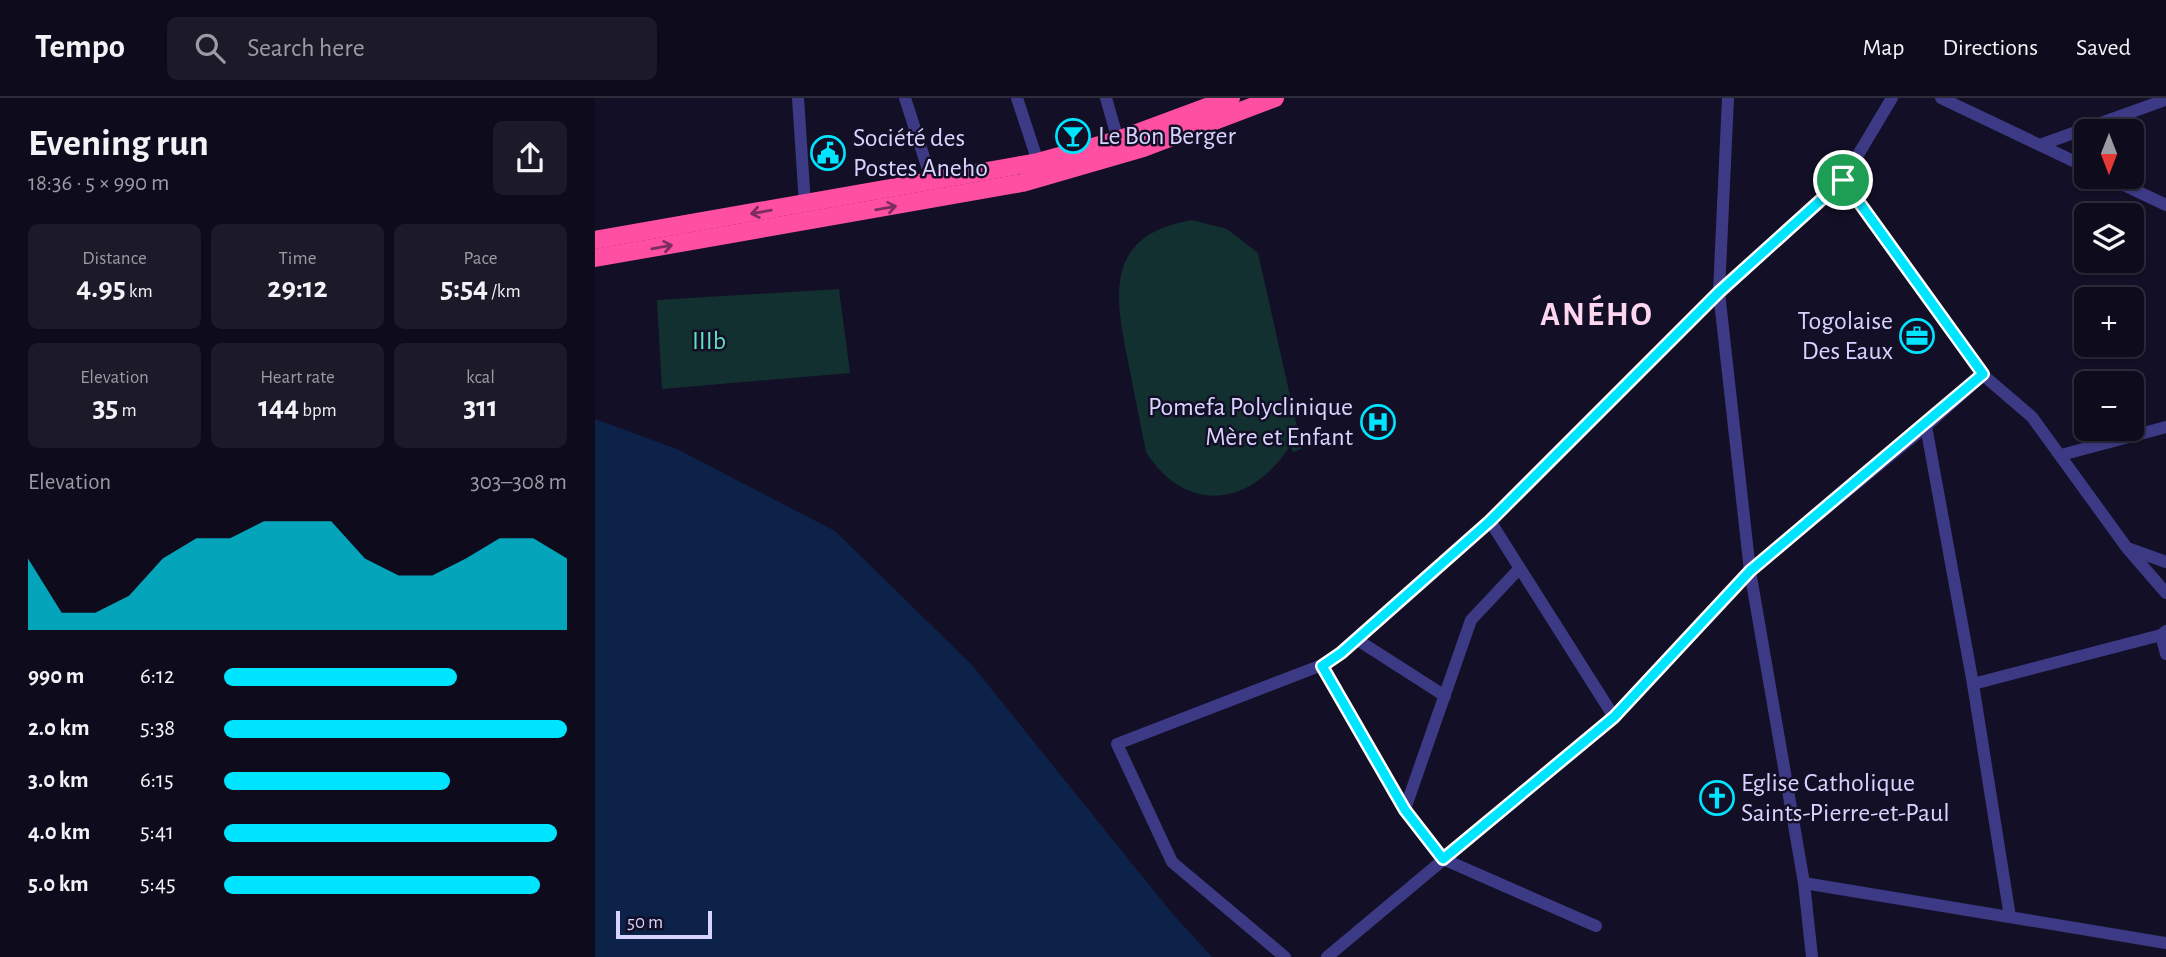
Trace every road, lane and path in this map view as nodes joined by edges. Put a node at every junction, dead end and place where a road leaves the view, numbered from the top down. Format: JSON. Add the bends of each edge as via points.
{"nodes":[{"id":1,"x":798,"y":98,"type":"edge"},
{"id":2,"x":905,"y":98,"type":"edge"},
{"id":3,"x":1017,"y":98,"type":"edge"},
{"id":4,"x":1106,"y":98,"type":"edge"},
{"id":5,"x":1231,"y":98,"type":"edge"},
{"id":6,"x":1275,"y":98,"type":"edge"},
{"id":7,"x":1728,"y":98,"type":"edge"},
{"id":8,"x":1892,"y":98,"type":"edge"},
{"id":9,"x":1941,"y":98,"type":"edge"},
{"id":10,"x":2163,"y":103,"type":"edge"},
{"id":11,"x":1118,"y":140,"type":"junction"},
{"id":12,"x":2041,"y":145,"type":"junction"},
{"id":13,"x":2074,"y":161,"type":"edge"},
{"id":14,"x":1038,"y":162,"type":"junction"},
{"id":15,"x":1843,"y":180,"type":"junction"},
{"id":16,"x":932,"y":182,"type":"junction"},
{"id":17,"x":2132,"y":189,"type":"edge"},
{"id":18,"x":805,"y":204,"type":"junction"},
{"id":19,"x":2166,"y":205,"type":"edge"},
{"id":20,"x":595,"y":240,"type":"edge"},
{"id":21,"x":595,"y":258,"type":"edge"},
{"id":22,"x":1719,"y":292,"type":"junction"},
{"id":23,"x":1983,"y":374,"type":"junction"},
{"id":24,"x":1926,"y":426,"type":"junction"},
{"id":25,"x":2166,"y":427,"type":"edge"},
{"id":26,"x":2061,"y":455,"type":"junction"},
{"id":27,"x":1490,"y":521,"type":"junction"},
{"id":28,"x":2127,"y":548,"type":"junction"},
{"id":29,"x":2166,"y":562,"type":"edge"},
{"id":30,"x":1519,"y":569,"type":"junction"},
{"id":31,"x":1750,"y":571,"type":"junction"},
{"id":32,"x":2166,"y":593,"type":"edge"},
{"id":33,"x":2164,"y":633,"type":"edge"},
{"id":34,"x":1356,"y":639,"type":"junction"},
{"id":35,"x":2166,"y":653,"type":"edge"},
{"id":36,"x":1322,"y":666,"type":"junction"},
{"id":37,"x":1973,"y":684,"type":"junction"},
{"id":38,"x":1445,"y":696,"type":"junction"},
{"id":39,"x":1614,"y":717,"type":"junction"},
{"id":40,"x":1405,"y":810,"type":"junction"},
{"id":41,"x":1443,"y":859,"type":"junction"},
{"id":42,"x":1804,"y":883,"type":"junction"},
{"id":43,"x":2010,"y":917,"type":"junction"},
{"id":44,"x":1595,"y":926,"type":"dead end"},
{"id":45,"x":2166,"y":943,"type":"edge"},
{"id":46,"x":1285,"y":957,"type":"edge"},
{"id":47,"x":1327,"y":957,"type":"edge"},
{"id":48,"x":1812,"y":957,"type":"edge"}],
"edges":[{"from":1,"to":18,"type":"street"},
{"from":2,"to":16,"type":"street"},
{"from":3,"to":14,"type":"street"},
{"from":4,"to":11,"type":"street"},
{"from":5,"to":11,"type":"highway"},
{"from":21,"to":6,"type":"highway","one_way":true,"via":[[1022,183],[1143,148]]},
{"from":7,"to":22,"type":"street"},
{"from":8,"to":15,"type":"street"},
{"from":9,"to":12,"type":"street"},
{"from":10,"to":12,"type":"street"},
{"from":11,"to":14,"type":"highway"},
{"from":12,"to":13,"type":"street"},
{"from":14,"to":16,"type":"highway"},
{"from":15,"to":22,"type":"street"},
{"from":15,"to":23,"type":"street"},
{"from":16,"to":18,"type":"highway"},
{"from":17,"to":19,"type":"street"},
{"from":18,"to":20,"type":"highway","one_way":true},
{"from":22,"to":27,"type":"street"},
{"from":22,"to":31,"type":"street"},
{"from":23,"to":24,"type":"street"},
{"from":23,"to":26,"type":"street","via":[[2032,417]]},
{"from":24,"to":31,"type":"street"},
{"from":24,"to":37,"type":"street"},
{"from":25,"to":26,"type":"street"},
{"from":26,"to":28,"type":"street"},
{"from":27,"to":30,"type":"street"},
{"from":27,"to":34,"type":"street"},
{"from":28,"to":29,"type":"street"},
{"from":28,"to":32,"type":"street"},
{"from":30,"to":38,"type":"street","via":[[1471,621]]},
{"from":30,"to":39,"type":"street"},
{"from":31,"to":39,"type":"street"},
{"from":31,"to":42,"type":"street"},
{"from":33,"to":35,"type":"street"},
{"from":33,"to":37,"type":"street"},
{"from":34,"to":36,"type":"street"},
{"from":34,"to":38,"type":"street"},
{"from":36,"to":40,"type":"street"},
{"from":36,"to":46,"type":"street","via":[[1117,744],[1172,862]]},
{"from":37,"to":43,"type":"street"},
{"from":38,"to":40,"type":"street"},
{"from":39,"to":41,"type":"street"},
{"from":40,"to":41,"type":"street"},
{"from":41,"to":44,"type":"street"},
{"from":41,"to":47,"type":"street"},
{"from":42,"to":43,"type":"street"},
{"from":42,"to":48,"type":"street"},
{"from":43,"to":45,"type":"street"}]}
